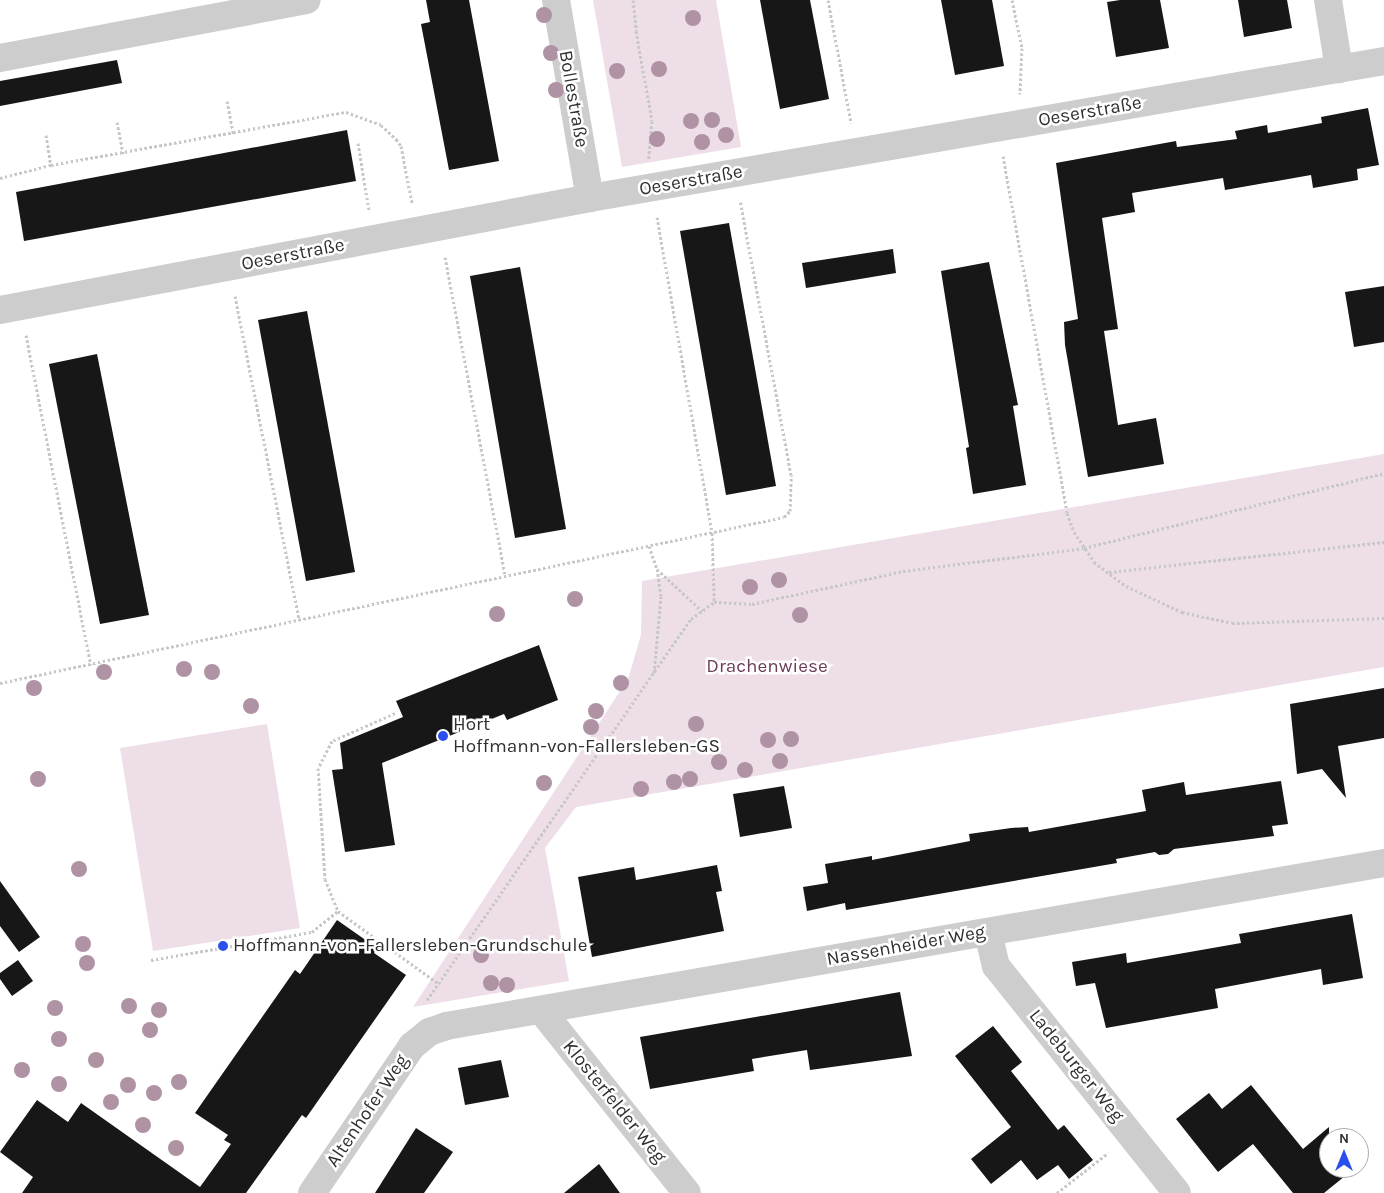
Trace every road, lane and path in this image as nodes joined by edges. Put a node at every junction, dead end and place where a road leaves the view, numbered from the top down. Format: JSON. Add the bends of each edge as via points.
{"nodes":[{"id":1,"x":307,"y":0,"type":"edge"},
{"id":2,"x":556,"y":0,"type":"edge"},
{"id":3,"x":633,"y":0,"type":"edge"},
{"id":4,"x":828,"y":0,"type":"edge"},
{"id":5,"x":1012,"y":0,"type":"edge"},
{"id":6,"x":1328,"y":0,"type":"edge"},
{"id":7,"x":0,"y":58,"type":"edge"},
{"id":8,"x":1384,"y":61,"type":"edge"},
{"id":9,"x":1339,"y":69,"type":"junction"},
{"id":10,"x":227,"y":101,"type":"dead end"},
{"id":11,"x":1020,"y":104,"type":"dead end"},
{"id":12,"x":117,"y":122,"type":"dead end"},
{"id":13,"x":233,"y":133,"type":"junction"},
{"id":14,"x":853,"y":133,"type":"dead end"},
{"id":15,"x":46,"y":135,"type":"dead end"},
{"id":16,"x":358,"y":143,"type":"dead end"},
{"id":17,"x":1001,"y":145,"type":"dead end"},
{"id":18,"x":123,"y":153,"type":"junction"},
{"id":19,"x":51,"y":165,"type":"junction"},
{"id":20,"x":648,"y":170,"type":"dead end"},
{"id":21,"x":0,"y":178,"type":"edge"},
{"id":22,"x":739,"y":196,"type":"dead end"},
{"id":23,"x":590,"y":198,"type":"junction"},
{"id":24,"x":656,"y":210,"type":"dead end"},
{"id":25,"x":414,"y":213,"type":"dead end"},
{"id":26,"x":371,"y":220,"type":"dead end"},
{"id":27,"x":444,"y":248,"type":"dead end"},
{"id":28,"x":233,"y":289,"type":"dead end"},
{"id":29,"x":0,"y":310,"type":"edge"},
{"id":30,"x":24,"y":327,"type":"dead end"},
{"id":31,"x":1384,"y":473,"type":"edge"},
{"id":32,"x":712,"y":533,"type":"junction"},
{"id":33,"x":1384,"y":542,"type":"edge"},
{"id":34,"x":649,"y":546,"type":"junction"},
{"id":35,"x":1084,"y":548,"type":"junction"},
{"id":36,"x":657,"y":569,"type":"junction"},
{"id":37,"x":1109,"y":572,"type":"junction"},
{"id":38,"x":505,"y":576,"type":"junction"},
{"id":39,"x":714,"y":602,"type":"junction"},
{"id":40,"x":702,"y":611,"type":"junction"},
{"id":41,"x":1384,"y":618,"type":"edge"},
{"id":42,"x":299,"y":619,"type":"junction"},
{"id":43,"x":90,"y":665,"type":"junction"},
{"id":44,"x":654,"y":674,"type":"junction"},
{"id":45,"x":0,"y":682,"type":"edge"},
{"id":46,"x":395,"y":713,"type":"dead end"},
{"id":47,"x":1384,"y":863,"type":"edge"},
{"id":48,"x":338,"y":911,"type":"junction"},
{"id":49,"x":988,"y":932,"type":"junction"},
{"id":50,"x":151,"y":960,"type":"dead end"},
{"id":51,"x":439,"y":984,"type":"junction"},
{"id":52,"x":423,"y":1005,"type":"dead end"},
{"id":53,"x":541,"y":1010,"type":"junction"},
{"id":54,"x":429,"y":1032,"type":"joint"},
{"id":55,"x":1110,"y":1152,"type":"dead end"},
{"id":56,"x":312,"y":1193,"type":"edge"},
{"id":57,"x":687,"y":1193,"type":"edge"},
{"id":58,"x":1057,"y":1193,"type":"edge"},
{"id":59,"x":1177,"y":1193,"type":"edge"}],
"edges":[{"from":1,"to":7,"type":"street"},
{"from":2,"to":23,"type":"street","name":"Bollestraße"},
{"from":3,"to":20,"type":"path","via":[[652,121]]},
{"from":4,"to":14,"type":"path"},
{"from":5,"to":11,"type":"path","via":[[1022,48]]},
{"from":6,"to":9,"type":"street"},
{"from":8,"to":9,"type":"street","name":"Oeserstraße"},
{"from":9,"to":23,"type":"street","name":"Oeserstraße"},
{"from":10,"to":13,"type":"path"},
{"from":12,"to":18,"type":"path"},
{"from":13,"to":18,"type":"path"},
{"from":13,"to":25,"type":"path","via":[[346,112],[361,116],[381,125],[401,146]]},
{"from":15,"to":19,"type":"path"},
{"from":16,"to":26,"type":"path"},
{"from":17,"to":35,"type":"path","via":[[1066,513]]},
{"from":18,"to":19,"type":"path"},
{"from":19,"to":21,"type":"path"},
{"from":22,"to":32,"type":"path","via":[[790,475],[790,510],[778,521]]},
{"from":23,"to":29,"type":"street","name":"Oeserstraße"},
{"from":24,"to":32,"type":"path"},
{"from":27,"to":38,"type":"path"},
{"from":28,"to":42,"type":"path"},
{"from":30,"to":43,"type":"path"},
{"from":31,"to":35,"type":"path"},
{"from":32,"to":34,"type":"path"},
{"from":32,"to":39,"type":"path"},
{"from":33,"to":37,"type":"path"},
{"from":34,"to":36,"type":"path"},
{"from":34,"to":38,"type":"path"},
{"from":35,"to":37,"type":"path","via":[[1094,562]]},
{"from":35,"to":39,"type":"path","via":[[903,571],[752,604]]},
{"from":36,"to":40,"type":"path"},
{"from":36,"to":44,"type":"path","via":[[661,596]]},
{"from":37,"to":41,"type":"path","via":[[1126,586],[1182,612],[1232,623]]},
{"from":38,"to":42,"type":"path"},
{"from":39,"to":40,"type":"path"},
{"from":40,"to":44,"type":"path","via":[[692,619]]},
{"from":42,"to":43,"type":"path"},
{"from":43,"to":45,"type":"path"},
{"from":44,"to":51,"type":"path"},
{"from":46,"to":48,"type":"path","via":[[332,741],[318,768],[325,879]]},
{"from":47,"to":49,"type":"street","name":"Nassenheider Weg"},
{"from":48,"to":50,"type":"path","via":[[312,932]]},
{"from":48,"to":51,"type":"path"},
{"from":49,"to":53,"type":"street","name":"Nassenheider Weg"},
{"from":49,"to":59,"type":"street","name":"Ladeburger Weg","via":[[996,966]]},
{"from":51,"to":52,"type":"path"},
{"from":53,"to":54,"type":"street","name":"Nassenheider Weg"},
{"from":53,"to":57,"type":"street","name":"Klosterfelder Weg"},
{"from":54,"to":56,"type":"street","name":"Altenhofer Weg","via":[[412,1046]]},
{"from":55,"to":58,"type":"path"}]}
